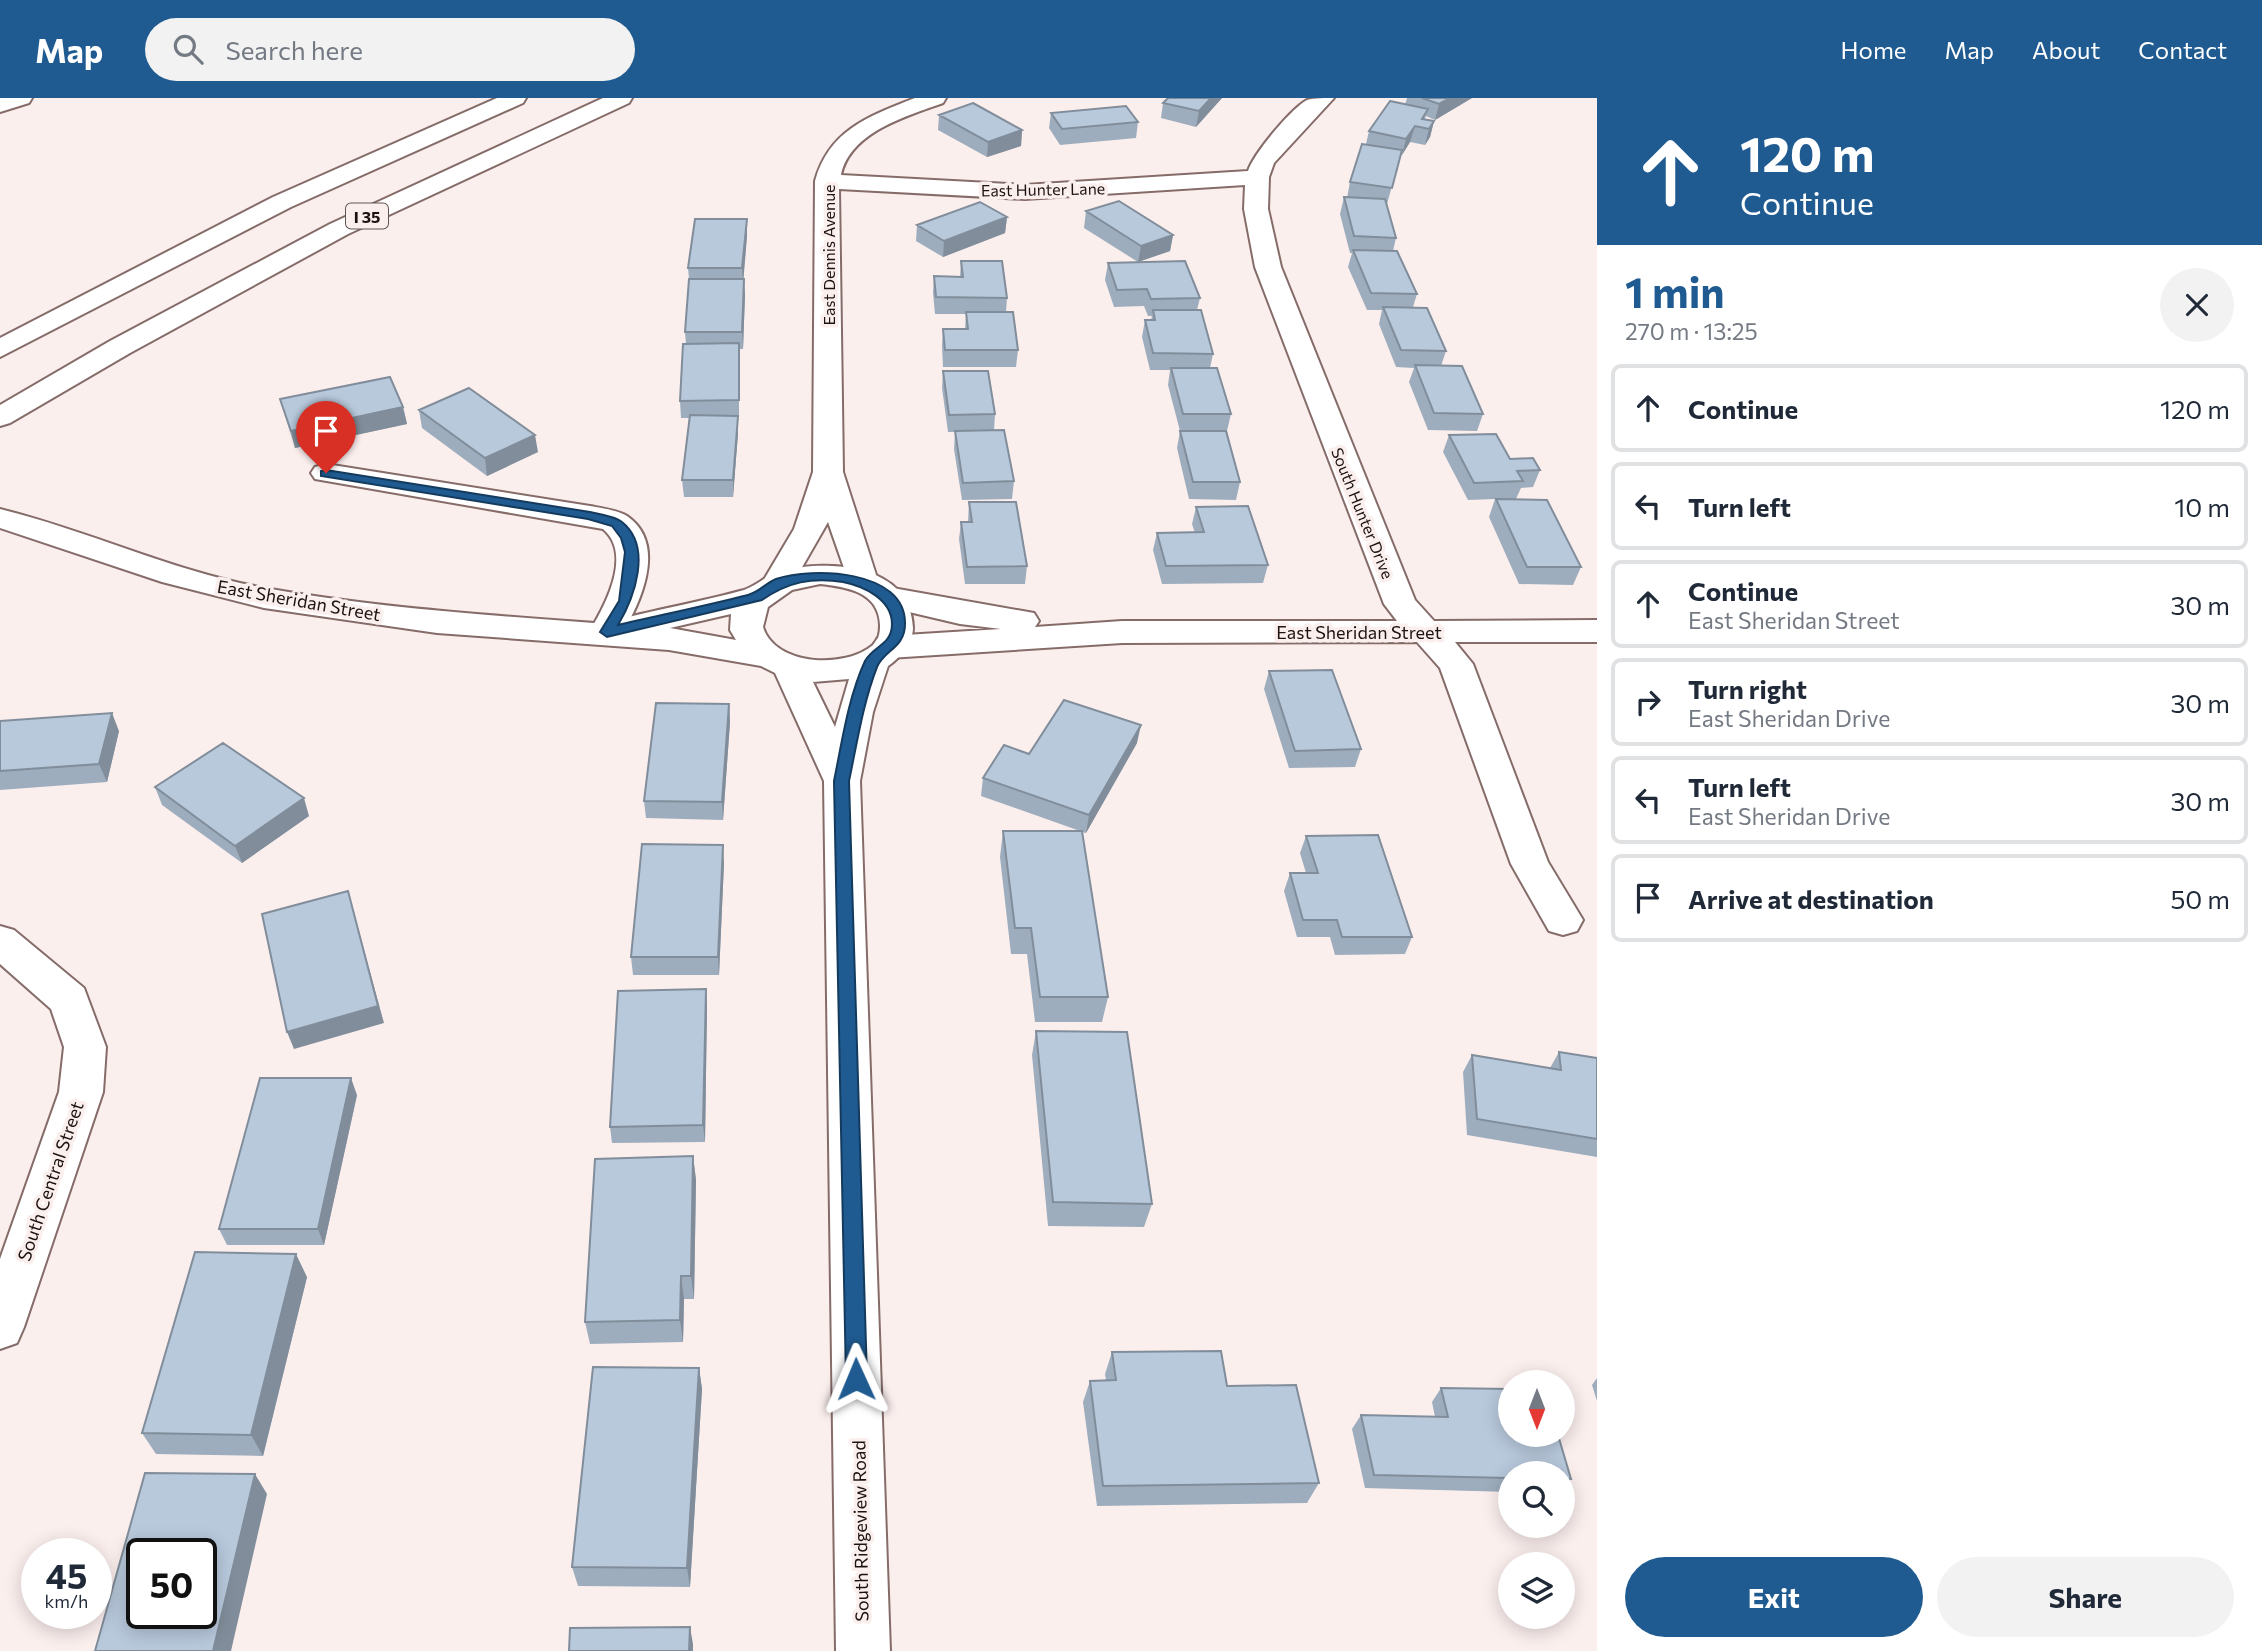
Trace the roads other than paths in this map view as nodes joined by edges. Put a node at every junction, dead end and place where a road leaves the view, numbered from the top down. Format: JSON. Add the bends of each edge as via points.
{"nodes":[{"id":1,"x":21,"y":98,"type":"edge"},
{"id":2,"x":460,"y":98,"type":"edge"},
{"id":3,"x":514,"y":98,"type":"edge"},
{"id":4,"x":621,"y":98,"type":"edge"},
{"id":5,"x":935,"y":98,"type":"edge"},
{"id":6,"x":1323,"y":98,"type":"edge"},
{"id":7,"x":0,"y":105,"type":"edge"},
{"id":8,"x":1257,"y":177,"type":"junction"},
{"id":9,"x":828,"y":181,"type":"junction"},
{"id":10,"x":282,"y":202,"type":"junction"},
{"id":11,"x":0,"y":349,"type":"edge"},
{"id":12,"x":0,"y":417,"type":"edge"},
{"id":13,"x":828,"y":472,"type":"junction"},
{"id":14,"x":326,"y":473,"type":"dead end"},
{"id":15,"x":0,"y":518,"type":"edge"},
{"id":16,"x":874,"y":589,"type":"junction"},
{"id":17,"x":768,"y":590,"type":"junction"},
{"id":18,"x":1423,"y":631,"type":"junction"},
{"id":19,"x":1597,"y":631,"type":"edge"},
{"id":20,"x":607,"y":632,"type":"junction"},
{"id":21,"x":1122,"y":632,"type":"junction"},
{"id":22,"x":881,"y":654,"type":"junction"},
{"id":23,"x":777,"y":662,"type":"junction"},
{"id":24,"x":842,"y":781,"type":"junction"},
{"id":25,"x":1563,"y":920,"type":"dead end"},
{"id":26,"x":0,"y":941,"type":"edge"},
{"id":27,"x":0,"y":1327,"type":"edge"},
{"id":28,"x":863,"y":1651,"type":"edge"}],
"edges":[{"from":1,"to":7,"type":"main road"},
{"from":2,"to":10,"type":"main road"},
{"from":3,"to":10,"type":"main road"},
{"from":4,"to":12,"type":"main road","number":"I 35","via":[[339,229]]},
{"from":5,"to":9,"type":"main road","name":"East Dennis Avenue","via":[[875,123],[855,138],[834,159]]},
{"from":6,"to":8,"type":"main road","via":[[1263,161]]},
{"from":8,"to":9,"type":"main road","name":"East Hunter Lane","via":[[1025,192]]},
{"from":8,"to":18,"type":"main road","name":"South Hunter Drive","via":[[1256,209],[1280,303],[1400,604]]},
{"from":9,"to":13,"type":"main road","name":"East Dennis Avenue"},
{"from":10,"to":11,"type":"main road"},
{"from":13,"to":16,"type":"main road","name":"East Dennis Avenue"},
{"from":13,"to":17,"type":"main road","name":"East Dennis Avenue","via":[[810,529]]},
{"from":14,"to":20,"type":"main road","via":[[617,523],[628,538],[629,577],[625,601]]},
{"from":15,"to":20,"type":"main road","name":"East Sheridan Street","via":[[173,575],[264,598],[438,622]]},
{"from":16,"to":17,"type":"main road","via":[[820,574]]},
{"from":16,"to":21,"type":"main road","name":"East Sheridan Street","via":[[960,613]]},
{"from":16,"to":22,"type":"main road","via":[[895,609],[899,622],[897,635]]},
{"from":17,"to":20,"type":"main road","name":"East Sheridan Street"},
{"from":17,"to":23,"type":"main road","via":[[748,611],[746,627],[752,642]]},
{"from":18,"to":19,"type":"main road","name":"East Sheridan Street"},
{"from":18,"to":21,"type":"main road","name":"East Sheridan Street"},
{"from":18,"to":25,"type":"main road","name":"South Hunter Drive","via":[[1456,664],[1530,864]]},
{"from":20,"to":23,"type":"main road","name":"East Sheridan Street","via":[[668,639]]},
{"from":21,"to":22,"type":"main road","name":"East Sheridan Street"},
{"from":22,"to":23,"type":"main road","via":[[833,672]]},
{"from":22,"to":24,"type":"main road","name":"South Ridgeview Road","via":[[855,712]]},
{"from":23,"to":24,"type":"main road","name":"South Ridgeview Road"},
{"from":24,"to":28,"type":"main road","name":"South Ridgeview Road"},
{"from":26,"to":27,"type":"main road","name":"South Central Street","via":[[69,1000],[85,1047],[81,1092]]}]}
